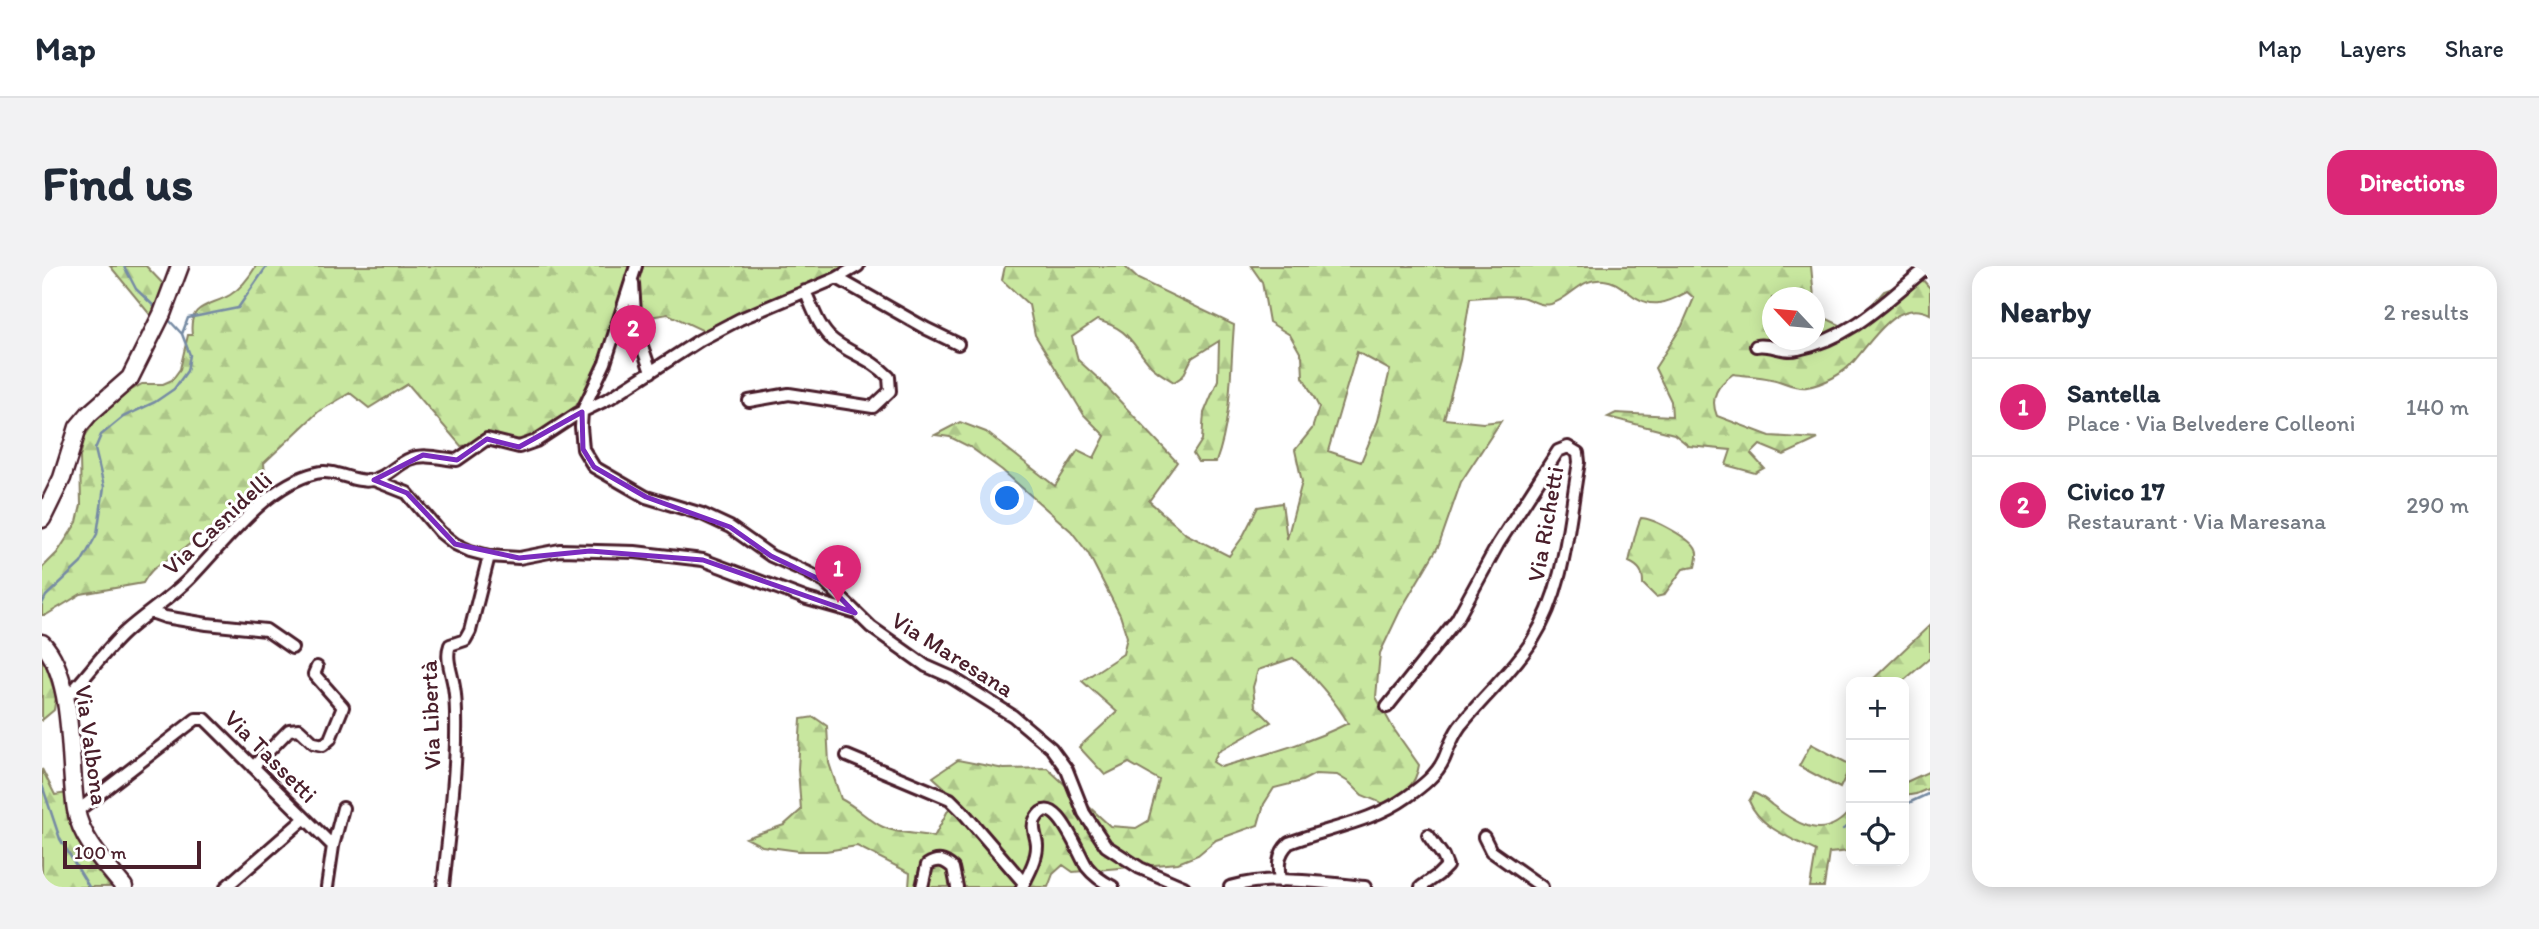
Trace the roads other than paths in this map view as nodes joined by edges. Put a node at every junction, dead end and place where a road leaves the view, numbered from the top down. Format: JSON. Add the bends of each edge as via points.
{"nodes":[{"id":1,"x":180,"y":266,"type":"edge"},
{"id":2,"x":858,"y":266,"type":"edge"},
{"id":3,"x":1929,"y":266,"type":"edge"},
{"id":4,"x":634,"y":271,"type":"edge"},
{"id":5,"x":837,"y":278,"type":"junction"},
{"id":6,"x":805,"y":291,"type":"junction"},
{"id":7,"x":958,"y":344,"type":"dead end"},
{"id":8,"x":1756,"y":346,"type":"dead end"},
{"id":9,"x":651,"y":372,"type":"junction"},
{"id":10,"x":749,"y":401,"type":"dead end"},
{"id":11,"x":582,"y":412,"type":"junction"},
{"id":12,"x":374,"y":480,"type":"junction"},
{"id":13,"x":44,"y":511,"type":"edge"},
{"id":14,"x":489,"y":556,"type":"junction"},
{"id":15,"x":151,"y":612,"type":"junction"},
{"id":16,"x":856,"y":613,"type":"junction"},
{"id":17,"x":42,"y":643,"type":"edge"},
{"id":18,"x":292,"y":648,"type":"dead end"},
{"id":19,"x":317,"y":667,"type":"dead end"},
{"id":20,"x":65,"y":699,"type":"junction"},
{"id":21,"x":1387,"y":707,"type":"dead end"},
{"id":22,"x":846,"y":757,"type":"dead end"},
{"id":23,"x":253,"y":767,"type":"junction"},
{"id":24,"x":343,"y":807,"type":"dead end"},
{"id":25,"x":76,"y":812,"type":"junction"},
{"id":26,"x":304,"y":818,"type":"junction"},
{"id":27,"x":1427,"y":835,"type":"dead end"},
{"id":28,"x":1484,"y":837,"type":"dead end"},
{"id":29,"x":332,"y":846,"type":"junction"},
{"id":30,"x":1280,"y":881,"type":"junction"},
{"id":31,"x":1023,"y":885,"type":"edge"},
{"id":32,"x":1177,"y":886,"type":"edge"},
{"id":33,"x":124,"y":887,"type":"edge"},
{"id":34,"x":226,"y":887,"type":"edge"},
{"id":35,"x":327,"y":887,"type":"edge"},
{"id":36,"x":443,"y":887,"type":"edge"},
{"id":37,"x":922,"y":887,"type":"edge"},
{"id":38,"x":957,"y":887,"type":"edge"},
{"id":39,"x":1113,"y":887,"type":"edge"},
{"id":40,"x":1230,"y":887,"type":"edge"},
{"id":41,"x":1365,"y":887,"type":"edge"},
{"id":42,"x":1421,"y":887,"type":"edge"},
{"id":43,"x":1542,"y":887,"type":"edge"}],
"edges":[{"from":1,"to":13,"type":"street","via":[[130,378],[78,427],[62,478]]},
{"from":2,"to":5,"type":"street"},
{"from":3,"to":8,"type":"street","via":[[1856,326],[1833,339],[1794,350]]},
{"from":4,"to":9,"type":"street","via":[[636,330]]},
{"from":4,"to":11,"type":"street","via":[[605,363]]},
{"from":5,"to":6,"type":"street"},
{"from":5,"to":7,"type":"street"},
{"from":6,"to":9,"type":"street","via":[[700,340]]},
{"from":6,"to":10,"type":"street","via":[[825,332],[876,363],[889,377],[890,391],[873,408],[789,394]]},
{"from":9,"to":11,"type":"street"},
{"from":11,"to":12,"type":"street","via":[[519,447],[487,439],[457,460],[423,455]]},
{"from":11,"to":16,"type":"street","name":"Via Maresana","via":[[583,449],[594,467],[646,497],[730,527],[771,556],[825,582]]},
{"from":12,"to":14,"type":"street","name":"Via Casnidelli","via":[[407,493],[455,544]]},
{"from":12,"to":15,"type":"street","name":"Via Casnidelli","via":[[330,471],[288,485],[260,505]]},
{"from":14,"to":16,"type":"street","name":"Via Casnidelli","via":[[590,551],[692,559]]},
{"from":14,"to":36,"type":"street","name":"Via Libertà","via":[[470,631],[465,640],[450,645],[447,651],[455,689],[456,741]]},
{"from":15,"to":18,"type":"street","via":[[266,630]]},
{"from":15,"to":20,"type":"street","name":"Via Casnidelli","via":[[124,633]]},
{"from":16,"to":32,"type":"street","name":"Via Maresana","via":[[926,666],[1013,716],[1051,748],[1067,769],[1089,822],[1107,846]]},
{"from":17,"to":20,"type":"street","name":"Via Valbona","via":[[52,654]]},
{"from":19,"to":23,"type":"street","via":[[314,674],[343,706],[330,739],[323,745],[299,729],[289,730]]},
{"from":20,"to":25,"type":"street","name":"Via Valbona"},
{"from":21,"to":30,"type":"street","name":"Via Richetti","via":[[1457,619],[1498,544],[1558,451],[1575,450],[1579,462],[1562,568],[1531,643],[1460,726],[1433,775],[1378,814],[1289,843],[1279,859]]},
{"from":22,"to":31,"type":"street","via":[[950,799]]},
{"from":23,"to":25,"type":"street","name":"Via Tassetti","via":[[210,722],[196,719]]},
{"from":23,"to":26,"type":"street","name":"Via Tassetti"},
{"from":24,"to":29,"type":"street"},
{"from":25,"to":33,"type":"street","name":"Via Valbona","via":[[91,842]]},
{"from":26,"to":29,"type":"street","name":"Via Tassetti"},
{"from":26,"to":34,"type":"street"},
{"from":27,"to":42,"type":"street","via":[[1447,866]]},
{"from":28,"to":43,"type":"street","via":[[1491,851]]},
{"from":29,"to":35,"type":"street"},
{"from":30,"to":40,"type":"street"},
{"from":30,"to":41,"type":"street"},
{"from":31,"to":39,"type":"street","via":[[1037,848],[1033,824],[1036,817],[1050,811],[1066,826],[1088,869]]},
{"from":37,"to":38,"type":"street","via":[[927,865],[934,860],[953,869]]}]}
